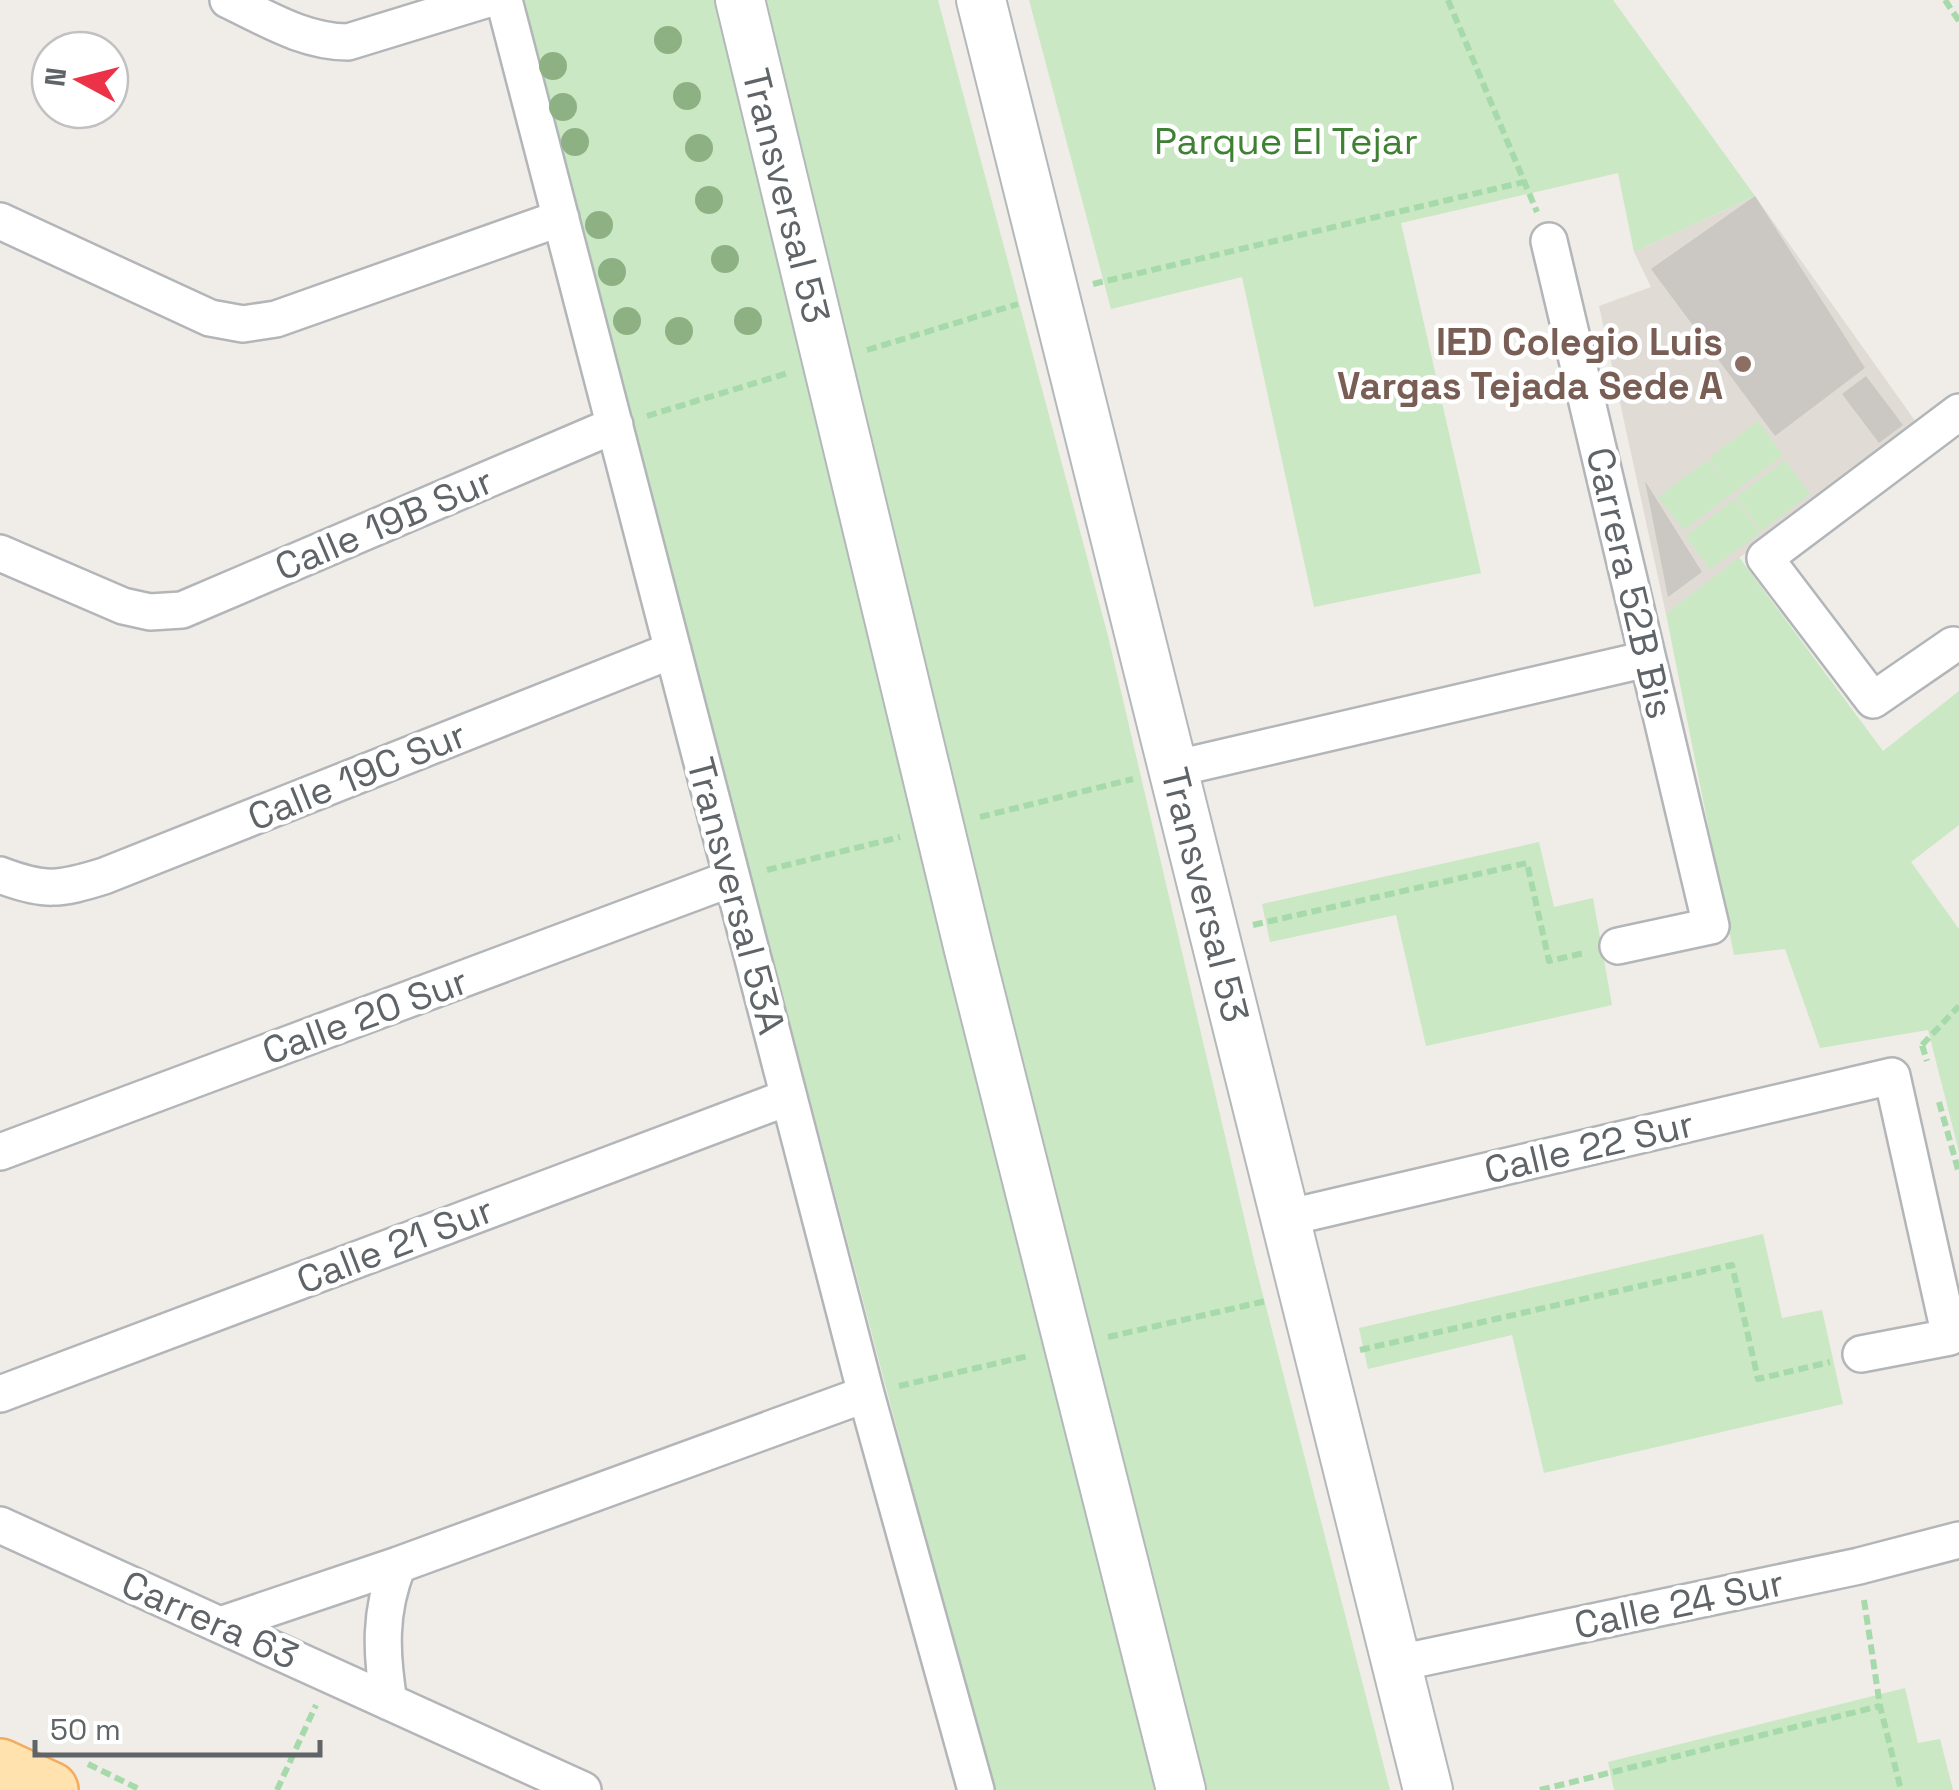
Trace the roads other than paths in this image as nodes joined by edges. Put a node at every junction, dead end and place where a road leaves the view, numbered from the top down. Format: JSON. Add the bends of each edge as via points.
{"nodes":[{"id":1,"x":228,"y":0,"type":"edge"},
{"id":2,"x":484,"y":0,"type":"edge"},
{"id":3,"x":504,"y":0,"type":"edge"},
{"id":4,"x":740,"y":0,"type":"edge"},
{"id":5,"x":981,"y":0,"type":"edge"},
{"id":6,"x":561,"y":218,"type":"junction"},
{"id":7,"x":0,"y":221,"type":"edge"},
{"id":8,"x":1549,"y":241,"type":"road end"},
{"id":9,"x":1959,"y":412,"type":"edge"},
{"id":10,"x":615,"y":425,"type":"junction"},
{"id":11,"x":0,"y":553,"type":"edge"},
{"id":12,"x":1954,"y":645,"type":"dead end"},
{"id":13,"x":673,"y":650,"type":"junction"},
{"id":14,"x":1648,"y":658,"type":"junction"},
{"id":15,"x":1173,"y":769,"type":"junction"},
{"id":16,"x":0,"y":876,"type":"edge"},
{"id":17,"x":730,"y":879,"type":"junction"},
{"id":18,"x":1618,"y":946,"type":"road end"},
{"id":19,"x":789,"y":1097,"type":"junction"},
{"id":20,"x":0,"y":1152,"type":"edge"},
{"id":21,"x":1286,"y":1218,"type":"junction"},
{"id":22,"x":1861,"y":1354,"type":"road end"},
{"id":23,"x":0,"y":1394,"type":"edge"},
{"id":24,"x":866,"y":1394,"type":"junction"},
{"id":25,"x":0,"y":1525,"type":"edge"},
{"id":26,"x":1959,"y":1540,"type":"edge"},
{"id":27,"x":398,"y":1565,"type":"junction"},
{"id":28,"x":220,"y":1625,"type":"junction"},
{"id":29,"x":1398,"y":1663,"type":"junction"},
{"id":30,"x":389,"y":1702,"type":"junction"},
{"id":31,"x":0,"y":1766,"type":"edge"},
{"id":32,"x":50,"y":1790,"type":"edge"},
{"id":33,"x":583,"y":1790,"type":"edge"},
{"id":34,"x":976,"y":1790,"type":"edge"},
{"id":35,"x":1181,"y":1790,"type":"edge"},
{"id":36,"x":1428,"y":1790,"type":"edge"}],
"edges":[{"from":1,"to":2,"type":"street","via":[[329,42]]},
{"from":3,"to":6,"type":"street","name":"Transversal 53A"},
{"from":4,"to":35,"type":"street","name":"Transversal 53"},
{"from":5,"to":15,"type":"street","name":"Transversal 53"},
{"from":6,"to":7,"type":"street","via":[[276,319],[243,324],[210,318]]},
{"from":6,"to":10,"type":"street","name":"Transversal 53A"},
{"from":8,"to":14,"type":"street","name":"Carrera 52B Bis"},
{"from":9,"to":12,"type":"street","via":[[1765,558],[1873,700]]},
{"from":10,"to":11,"type":"street","name":"Calle 19B Sur","via":[[182,610],[123,606]]},
{"from":10,"to":13,"type":"street","name":"Transversal 53A"},
{"from":13,"to":16,"type":"street","name":"Calle 19C Sur","via":[[104,876],[38,888]]},
{"from":13,"to":17,"type":"street","name":"Transversal 53A"},
{"from":14,"to":15,"type":"street"},
{"from":14,"to":18,"type":"street","name":"Carrera 52B Bis","via":[[1710,926]]},
{"from":15,"to":21,"type":"street","name":"Transversal 53"},
{"from":17,"to":19,"type":"street","name":"Transversal 53A"},
{"from":17,"to":20,"type":"street","name":"Calle 20 Sur"},
{"from":19,"to":23,"type":"street","name":"Calle 21 Sur"},
{"from":19,"to":24,"type":"street","name":"Transversal 53A"},
{"from":21,"to":22,"type":"street","name":"Calle 22 Sur","via":[[1892,1076],[1950,1337]]},
{"from":21,"to":29,"type":"street","name":"Transversal 53"},
{"from":24,"to":27,"type":"street"},
{"from":24,"to":34,"type":"street","name":"Transversal 53A"},
{"from":25,"to":28,"type":"street","name":"Carrera 63"},
{"from":26,"to":29,"type":"street","name":"Calle 24 Sur"},
{"from":27,"to":28,"type":"street"},
{"from":27,"to":30,"type":"street","via":[[382,1621]]},
{"from":28,"to":30,"type":"street","name":"Carrera 63"},
{"from":29,"to":36,"type":"street","name":"Transversal 53"},
{"from":30,"to":33,"type":"street","name":"Carrera 63"},
{"from":31,"to":32,"type":"main road"}]}
